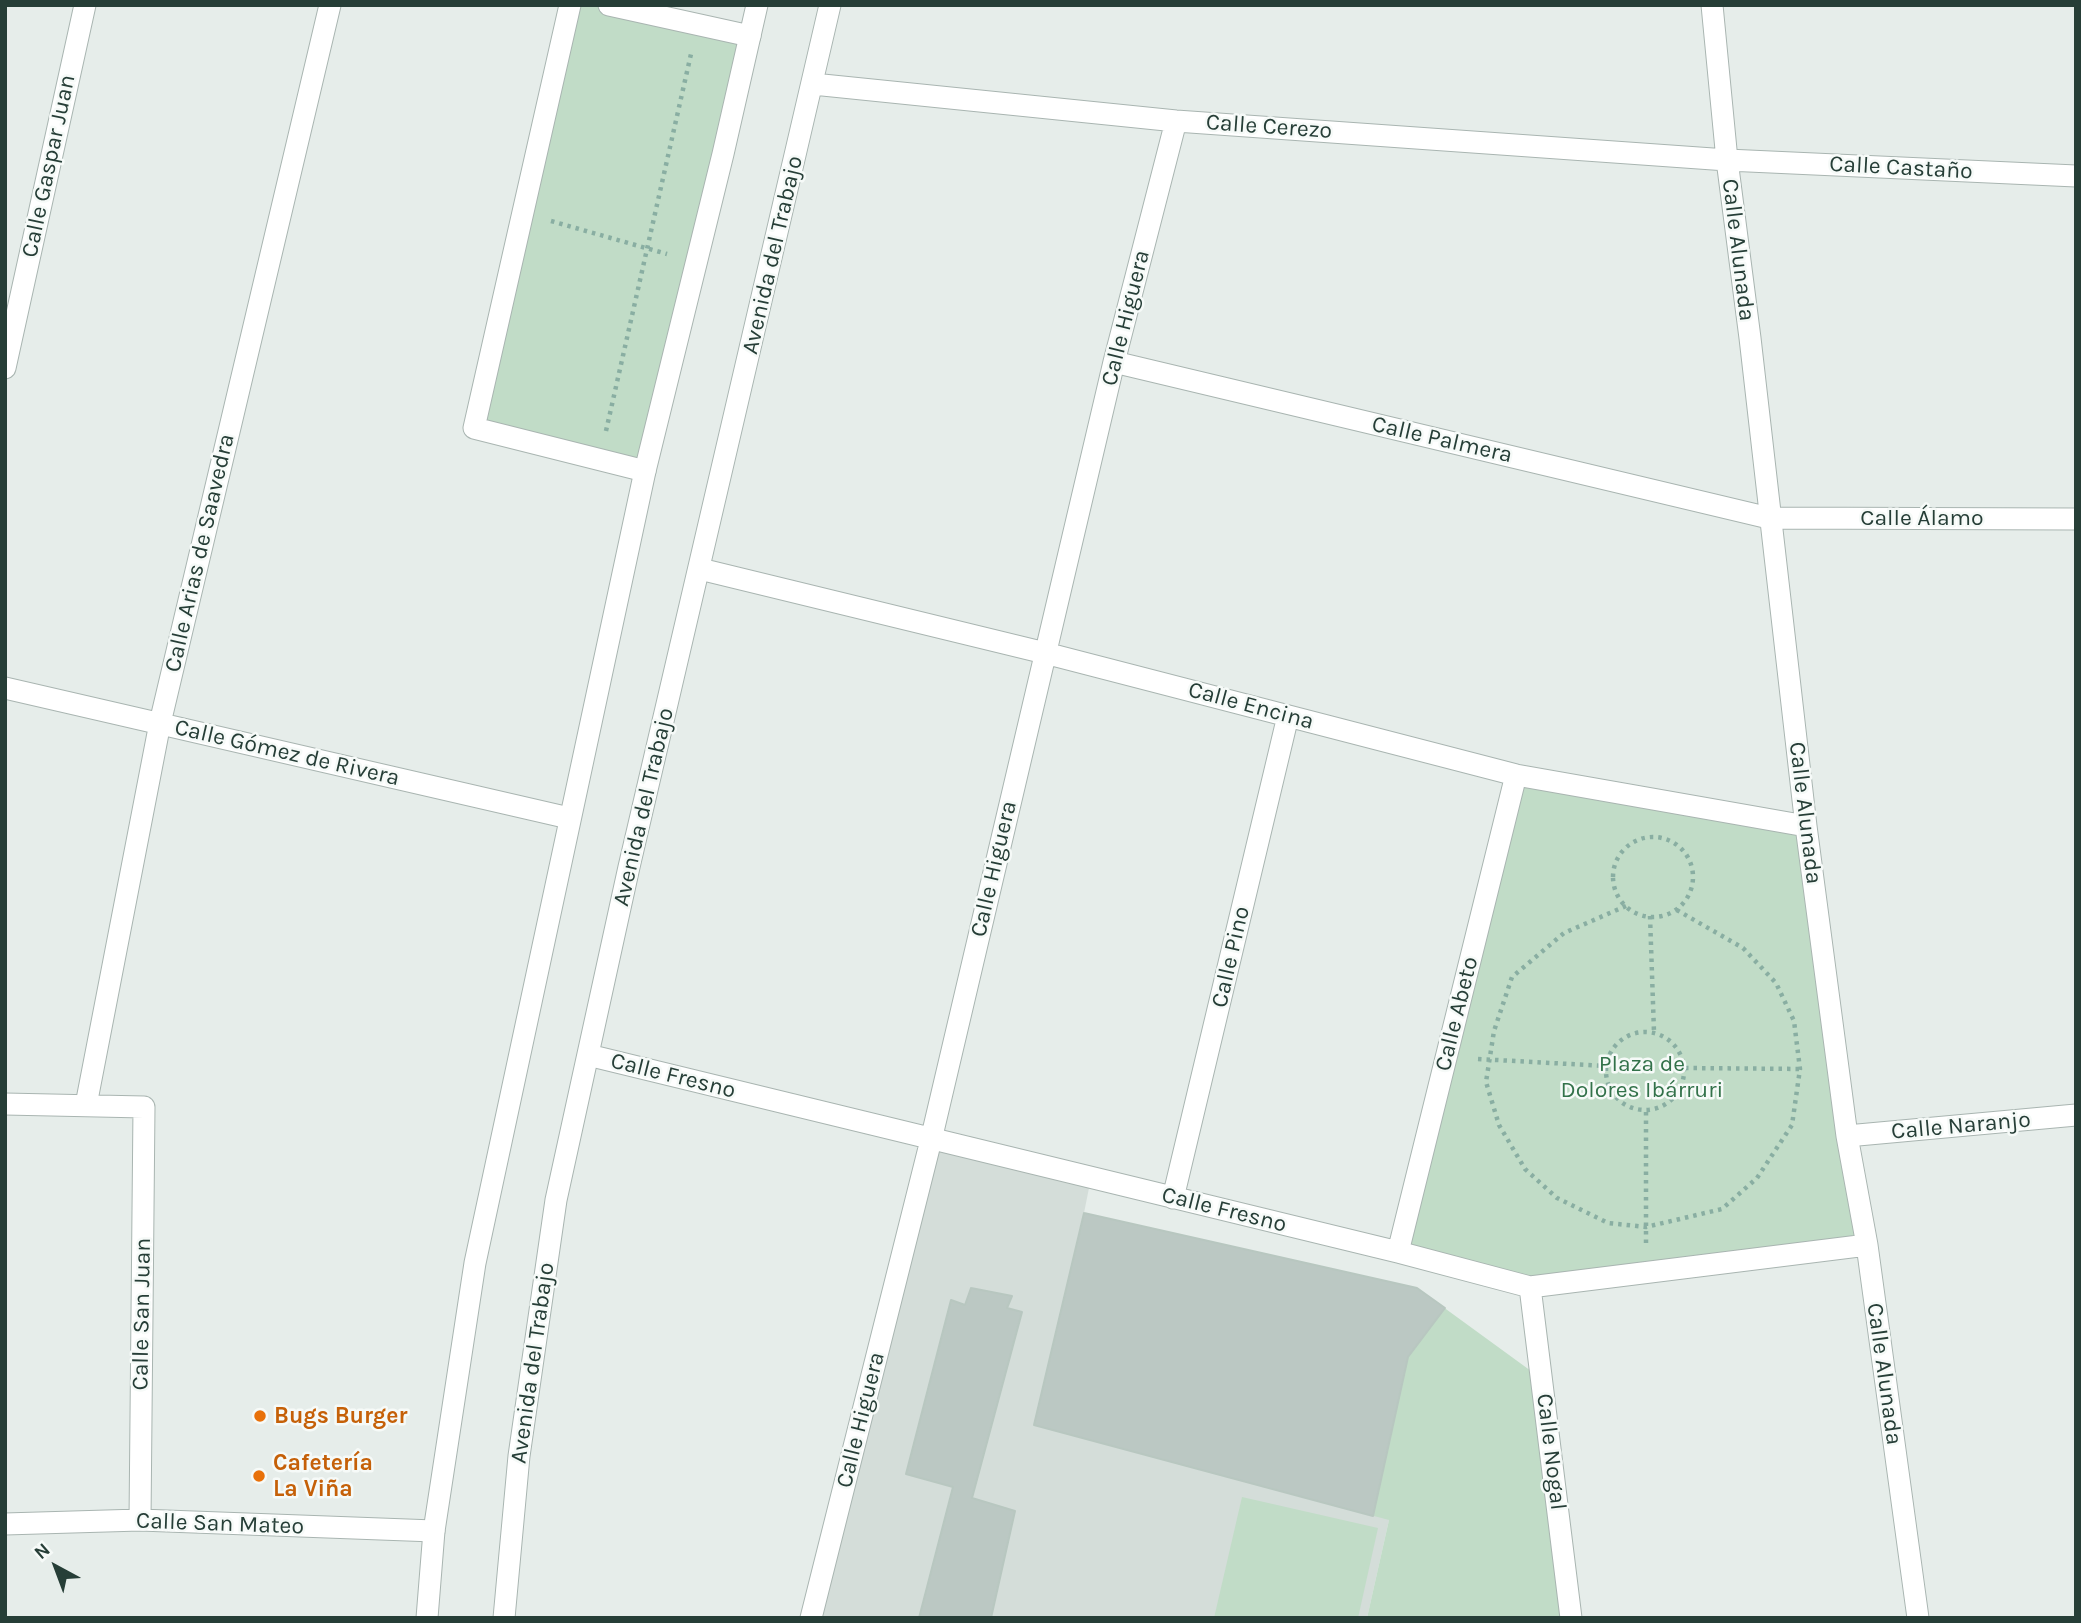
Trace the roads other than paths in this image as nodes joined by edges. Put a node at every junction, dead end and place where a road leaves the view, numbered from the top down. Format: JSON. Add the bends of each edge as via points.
{"nodes":[{"id":1,"x":85,"y":5,"type":"edge"},
{"id":2,"x":330,"y":5,"type":"edge"},
{"id":3,"x":570,"y":5,"type":"edge"},
{"id":4,"x":609,"y":5,"type":"edge"},
{"id":5,"x":757,"y":5,"type":"edge"},
{"id":6,"x":830,"y":5,"type":"edge"},
{"id":7,"x":1712,"y":5,"type":"edge"},
{"id":8,"x":750,"y":36,"type":"junction"},
{"id":9,"x":813,"y":84,"type":"junction"},
{"id":10,"x":1176,"y":121,"type":"junction"},
{"id":11,"x":1727,"y":160,"type":"junction"},
{"id":12,"x":2076,"y":176,"type":"edge"},
{"id":13,"x":1114,"y":362,"type":"junction"},
{"id":14,"x":5,"y":368,"type":"edge"},
{"id":15,"x":645,"y":471,"type":"junction"},
{"id":16,"x":1769,"y":518,"type":"junction"},
{"id":17,"x":2076,"y":519,"type":"edge"},
{"id":18,"x":700,"y":569,"type":"junction"},
{"id":19,"x":1045,"y":653,"type":"junction"},
{"id":20,"x":5,"y":688,"type":"edge"},
{"id":21,"x":1288,"y":716,"type":"junction"},
{"id":22,"x":160,"y":723,"type":"junction"},
{"id":23,"x":1516,"y":775,"type":"junction"},
{"id":24,"x":569,"y":818,"type":"junction"},
{"id":25,"x":1806,"y":826,"type":"junction"},
{"id":26,"x":588,"y":1055,"type":"junction"},
{"id":27,"x":5,"y":1104,"type":"edge"},
{"id":28,"x":86,"y":1105,"type":"junction"},
{"id":29,"x":2076,"y":1115,"type":"edge"},
{"id":30,"x":1847,"y":1136,"type":"junction"},
{"id":31,"x":932,"y":1140,"type":"junction"},
{"id":32,"x":1174,"y":1198,"type":"junction"},
{"id":33,"x":1867,"y":1245,"type":"junction"},
{"id":34,"x":1398,"y":1252,"type":"junction"},
{"id":35,"x":1530,"y":1287,"type":"junction"},
{"id":36,"x":140,"y":1520,"type":"junction"},
{"id":37,"x":5,"y":1524,"type":"edge"},
{"id":38,"x":434,"y":1531,"type":"junction"},
{"id":39,"x":427,"y":1618,"type":"edge"},
{"id":40,"x":504,"y":1618,"type":"edge"},
{"id":41,"x":811,"y":1618,"type":"edge"},
{"id":42,"x":1572,"y":1618,"type":"edge"},
{"id":43,"x":1918,"y":1618,"type":"edge"}],
"edges":[{"from":1,"to":14,"type":"street","name":"Calle Gaspar Juan"},
{"from":2,"to":22,"type":"street","name":"Calle Arias de Saavedra"},
{"from":3,"to":15,"type":"street","via":[[474,428]]},
{"from":4,"to":8,"type":"street"},
{"from":5,"to":8,"type":"street"},
{"from":6,"to":9,"type":"street","name":"Avenida del Trabajo"},
{"from":7,"to":11,"type":"street","name":"Calle Alunada"},
{"from":8,"to":15,"type":"street"},
{"from":9,"to":10,"type":"street","name":"Calle Cerezo"},
{"from":9,"to":18,"type":"street","name":"Avenida del Trabajo"},
{"from":10,"to":11,"type":"street","name":"Calle Cerezo"},
{"from":10,"to":13,"type":"street","name":"Calle Higuera"},
{"from":11,"to":12,"type":"street","name":"Calle Castaño"},
{"from":11,"to":16,"type":"street","name":"Calle Alunada"},
{"from":13,"to":16,"type":"street","name":"Calle Palmera"},
{"from":13,"to":19,"type":"street","name":"Calle Higuera"},
{"from":15,"to":24,"type":"street"},
{"from":16,"to":17,"type":"street","name":"Calle Álamo"},
{"from":16,"to":25,"type":"street","name":"Calle Alunada"},
{"from":18,"to":19,"type":"street","name":"Calle Encina"},
{"from":18,"to":26,"type":"street","name":"Avenida del Trabajo"},
{"from":19,"to":21,"type":"street","name":"Calle Encina"},
{"from":19,"to":31,"type":"street","name":"Calle Higuera"},
{"from":20,"to":22,"type":"street","name":"Calle Gómez de Rivera"},
{"from":21,"to":23,"type":"street","name":"Calle Encina"},
{"from":21,"to":32,"type":"street","name":"Calle Pino"},
{"from":22,"to":24,"type":"street","name":"Calle Gómez de Rivera"},
{"from":22,"to":28,"type":"street","name":"Calle Arias de Saavedra"},
{"from":23,"to":25,"type":"street","name":"Calle Encina"},
{"from":23,"to":34,"type":"street","name":"Calle Abeto"},
{"from":24,"to":38,"type":"street","via":[[475,1263]]},
{"from":25,"to":30,"type":"street","name":"Calle Alunada"},
{"from":26,"to":31,"type":"street","name":"Calle Fresno"},
{"from":26,"to":40,"type":"street","name":"Avenida del Trabajo","via":[[556,1200],[519,1456]]},
{"from":27,"to":28,"type":"street"},
{"from":28,"to":36,"type":"street","name":"Calle San Juan","via":[[144,1107]]},
{"from":29,"to":30,"type":"street","name":"Calle Naranjo"},
{"from":30,"to":33,"type":"street","name":"Calle Alunada"},
{"from":31,"to":32,"type":"street","name":"Calle Fresno"},
{"from":31,"to":41,"type":"street","name":"Calle Higuera"},
{"from":32,"to":34,"type":"street","name":"Calle Fresno"},
{"from":33,"to":35,"type":"street","name":"Calle Fresno"},
{"from":33,"to":43,"type":"street","name":"Calle Alunada"},
{"from":34,"to":35,"type":"street","name":"Calle Fresno"},
{"from":35,"to":42,"type":"street","name":"Calle Nogal"},
{"from":36,"to":37,"type":"street","name":"Calle San Mateo"},
{"from":36,"to":38,"type":"street","name":"Calle San Mateo"},
{"from":38,"to":39,"type":"street"}]}
